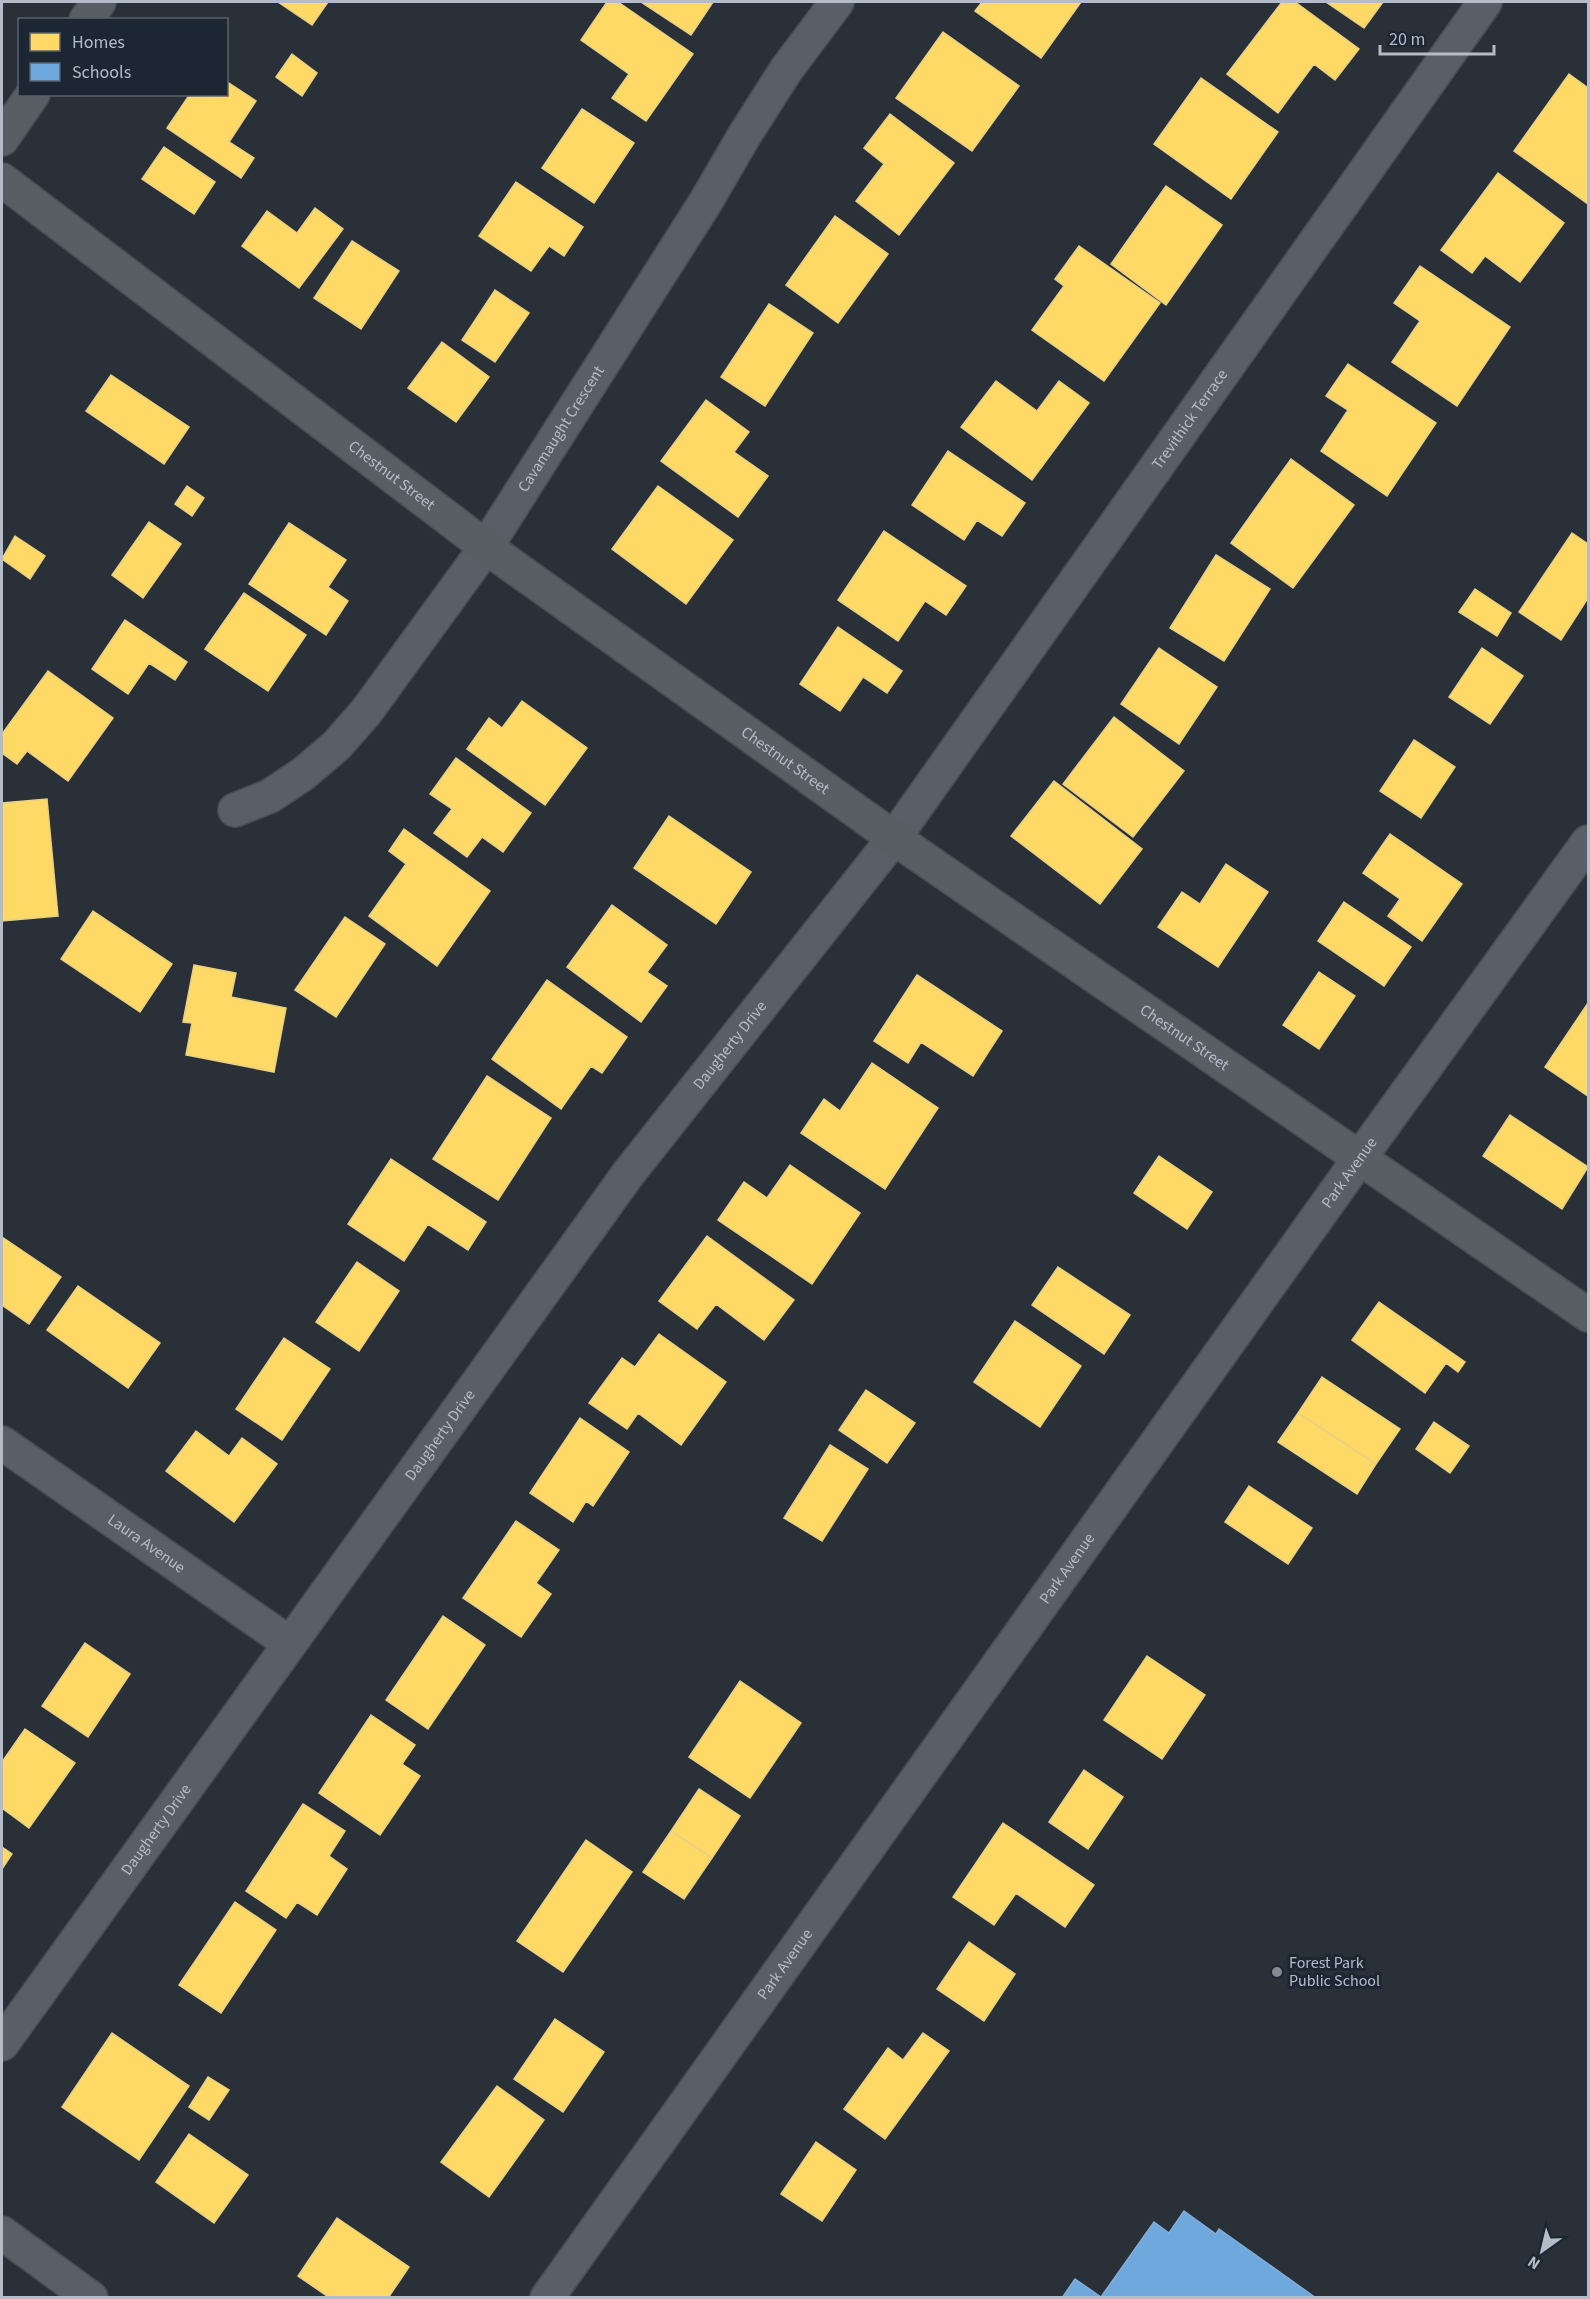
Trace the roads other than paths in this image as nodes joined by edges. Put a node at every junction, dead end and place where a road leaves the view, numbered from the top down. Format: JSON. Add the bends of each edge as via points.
{"nodes":[{"id":1,"x":99,"y":2,"type":"edge"},
{"id":2,"x":837,"y":2,"type":"edge"},
{"id":3,"x":1485,"y":2,"type":"edge"},
{"id":4,"x":87,"y":18,"type":"edge"},
{"id":5,"x":32,"y":96,"type":"edge"},
{"id":6,"x":2,"y":139,"type":"edge"},
{"id":7,"x":2,"y":180,"type":"edge"},
{"id":8,"x":486,"y":547,"type":"junction"},
{"id":9,"x":235,"y":810,"type":"dead end"},
{"id":10,"x":894,"y":838,"type":"junction"},
{"id":11,"x":1588,"y":842,"type":"edge"},
{"id":12,"x":1359,"y":1159,"type":"junction"},
{"id":13,"x":1588,"y":1315,"type":"edge"},
{"id":14,"x":2,"y":1443,"type":"edge"},
{"id":15,"x":290,"y":1643,"type":"junction"},
{"id":16,"x":2,"y":2044,"type":"edge"},
{"id":17,"x":2,"y":2233,"type":"edge"},
{"id":18,"x":91,"y":2298,"type":"edge"},
{"id":19,"x":547,"y":2298,"type":"edge"}],
"edges":[{"from":1,"to":4,"type":"street"},
{"from":2,"to":8,"type":"street","name":"Cavamaught Crescent","via":[[750,126]]},
{"from":3,"to":10,"type":"street","name":"Trevithick Terrace"},
{"from":5,"to":6,"type":"street"},
{"from":7,"to":8,"type":"street","name":"Chestnut Street"},
{"from":8,"to":9,"type":"street","name":"Cavamaught Crescent","via":[[366,712],[336,746],[270,796]]},
{"from":8,"to":10,"type":"street","name":"Chestnut Street"},
{"from":10,"to":12,"type":"street","name":"Chestnut Street"},
{"from":10,"to":15,"type":"street","name":"Daugherty Drive","via":[[628,1174]]},
{"from":11,"to":12,"type":"street","name":"Park Avenue"},
{"from":12,"to":13,"type":"street","name":"Chestnut Street"},
{"from":12,"to":19,"type":"street","name":"Park Avenue"},
{"from":14,"to":15,"type":"street","name":"Laura Avenue"},
{"from":15,"to":16,"type":"street","name":"Daugherty Drive"},
{"from":17,"to":18,"type":"street"}]}
